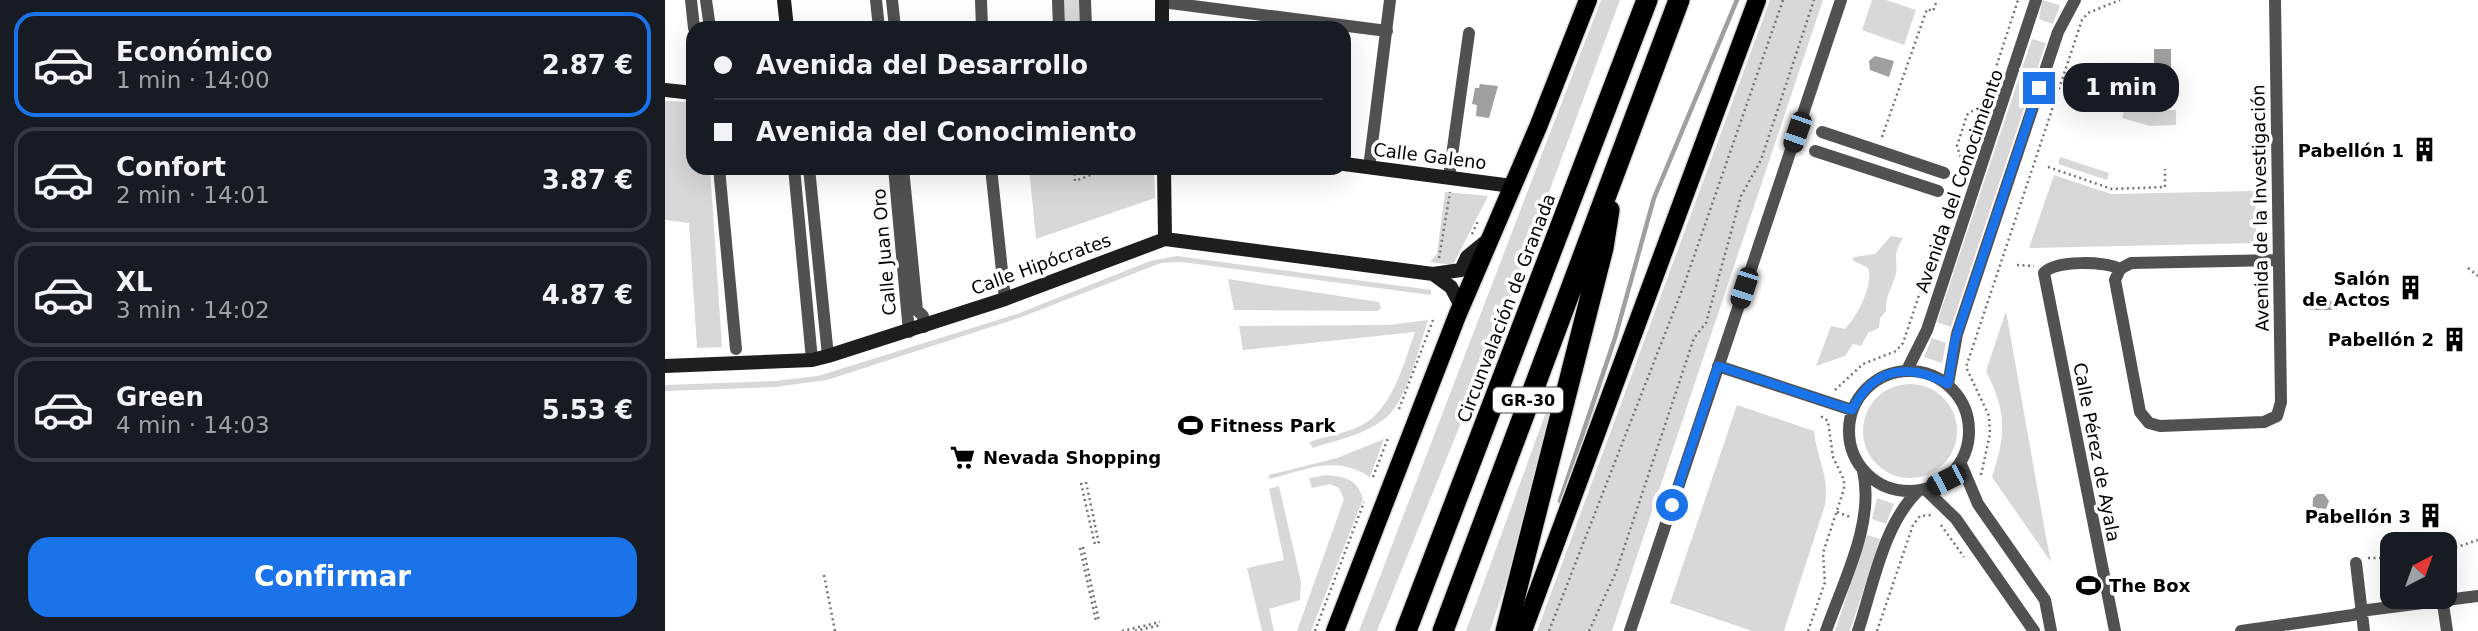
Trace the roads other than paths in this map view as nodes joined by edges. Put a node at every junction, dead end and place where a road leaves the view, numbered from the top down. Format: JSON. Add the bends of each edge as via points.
{"nodes":[{"id":1,"x":691,"y":0,"type":"edge"},
{"id":2,"x":706,"y":0,"type":"edge"},
{"id":3,"x":784,"y":0,"type":"edge"},
{"id":4,"x":876,"y":0,"type":"edge"},
{"id":5,"x":892,"y":0,"type":"edge"},
{"id":6,"x":981,"y":0,"type":"edge"},
{"id":7,"x":1058,"y":0,"type":"edge"},
{"id":8,"x":1086,"y":0,"type":"edge"},
{"id":9,"x":1390,"y":0,"type":"edge"},
{"id":10,"x":1588,"y":0,"type":"edge"},
{"id":11,"x":1647,"y":0,"type":"edge"},
{"id":12,"x":1679,"y":0,"type":"edge"},
{"id":13,"x":1757,"y":0,"type":"edge"},
{"id":14,"x":1841,"y":0,"type":"edge"},
{"id":15,"x":2036,"y":0,"type":"edge"},
{"id":16,"x":2075,"y":0,"type":"edge"},
{"id":17,"x":2275,"y":0,"type":"edge"},
{"id":18,"x":1162,"y":1,"type":"edge"},
{"id":19,"x":693,"y":21,"type":"edge"},
{"id":20,"x":708,"y":21,"type":"edge"},
{"id":21,"x":786,"y":21,"type":"edge"},
{"id":22,"x":878,"y":21,"type":"edge"},
{"id":23,"x":894,"y":21,"type":"edge"},
{"id":24,"x":982,"y":21,"type":"edge"},
{"id":25,"x":1059,"y":21,"type":"edge"},
{"id":26,"x":1086,"y":21,"type":"edge"},
{"id":27,"x":1162,"y":21,"type":"edge"},
{"id":28,"x":1312,"y":21,"type":"edge"},
{"id":29,"x":1351,"y":26,"type":"edge"},
{"id":30,"x":1387,"y":31,"type":"junction"},
{"id":31,"x":1469,"y":33,"type":"dead end"},
{"id":32,"x":665,"y":90,"type":"edge"},
{"id":33,"x":686,"y":92,"type":"edge"},
{"id":34,"x":1822,"y":132,"type":"dead end"},
{"id":35,"x":1815,"y":151,"type":"dead end"},
{"id":36,"x":1351,"y":165,"type":"edge"},
{"id":37,"x":1369,"y":168,"type":"junction"},
{"id":38,"x":1615,"y":170,"type":"junction"},
{"id":39,"x":1944,"y":173,"type":"dead end"},
{"id":40,"x":720,"y":175,"type":"edge"},
{"id":41,"x":795,"y":175,"type":"edge"},
{"id":42,"x":810,"y":175,"type":"edge"},
{"id":43,"x":895,"y":175,"type":"edge"},
{"id":44,"x":904,"y":175,"type":"edge"},
{"id":45,"x":992,"y":175,"type":"edge"},
{"id":46,"x":1164,"y":175,"type":"edge"},
{"id":47,"x":1450,"y":183,"type":"junction"},
{"id":48,"x":1512,"y":186,"type":"junction"},
{"id":49,"x":1938,"y":191,"type":"dead end"},
{"id":50,"x":1491,"y":237,"type":"junction"},
{"id":51,"x":1165,"y":239,"type":"junction"},
{"id":52,"x":2278,"y":260,"type":"junction"},
{"id":53,"x":2120,"y":269,"type":"junction"},
{"id":54,"x":1435,"y":270,"type":"junction"},
{"id":55,"x":1005,"y":299,"type":"junction"},
{"id":56,"x":1461,"y":306,"type":"junction"},
{"id":57,"x":924,"y":327,"type":"junction"},
{"id":58,"x":909,"y":332,"type":"junction"},
{"id":59,"x":736,"y":349,"type":"dead end"},
{"id":60,"x":828,"y":356,"type":"junction"},
{"id":61,"x":812,"y":360,"type":"junction"},
{"id":62,"x":665,"y":366,"type":"edge"},
{"id":63,"x":1718,"y":366,"type":"junction"},
{"id":64,"x":1907,"y":370,"type":"junction"},
{"id":65,"x":1948,"y":384,"type":"junction"},
{"id":66,"x":1852,"y":410,"type":"junction"},
{"id":67,"x":1961,"y":464,"type":"junction"},
{"id":68,"x":1863,"y":471,"type":"junction"},
{"id":69,"x":1921,"y":491,"type":"junction"},
{"id":70,"x":2357,"y":560,"type":"road end"},
{"id":71,"x":2478,"y":596,"type":"edge"},
{"id":72,"x":2457,"y":597,"type":"edge"},
{"id":73,"x":2045,"y":600,"type":"junction"},
{"id":74,"x":2380,"y":609,"type":"edge"},
{"id":75,"x":2444,"y":609,"type":"edge"},
{"id":76,"x":2361,"y":612,"type":"junction"},
{"id":77,"x":2025,"y":616,"type":"junction"},
{"id":78,"x":1335,"y":631,"type":"edge"},
{"id":79,"x":1406,"y":631,"type":"edge"},
{"id":80,"x":1443,"y":631,"type":"edge"},
{"id":81,"x":1506,"y":631,"type":"edge"},
{"id":82,"x":1523,"y":631,"type":"edge"},
{"id":83,"x":1630,"y":631,"type":"edge"},
{"id":84,"x":1826,"y":631,"type":"edge"},
{"id":85,"x":1858,"y":631,"type":"edge"},
{"id":86,"x":2034,"y":631,"type":"edge"},
{"id":87,"x":2051,"y":631,"type":"edge"},
{"id":88,"x":2115,"y":631,"type":"edge"},
{"id":89,"x":2241,"y":631,"type":"edge"},
{"id":90,"x":2364,"y":631,"type":"edge"},
{"id":91,"x":2447,"y":631,"type":"edge"}],
"edges":[{"from":1,"to":19,"type":"street"},
{"from":2,"to":20,"type":"street"},
{"from":3,"to":21,"type":"street"},
{"from":4,"to":22,"type":"street"},
{"from":5,"to":23,"type":"street"},
{"from":6,"to":24,"type":"street"},
{"from":7,"to":25,"type":"street"},
{"from":8,"to":26,"type":"street"},
{"from":9,"to":30,"type":"street"},
{"from":10,"to":48,"type":"main road"},
{"from":11,"to":79,"type":"highway","name":"Circunvalación de Granada","number":"GR-30"},
{"from":12,"to":38,"type":"highway","number":"GR-30"},
{"from":13,"to":82,"type":"main road"},
{"from":14,"to":63,"type":"street"},
{"from":15,"to":64,"type":"street","name":"Avenida del Conocimiento","via":[[1927,331]]},
{"from":16,"to":65,"type":"street","via":[[2058,33],[1961,321]]},
{"from":17,"to":52,"type":"street","name":"Avenida de la Investigación"},
{"from":18,"to":27,"type":"street"},
{"from":18,"to":28,"type":"street"},
{"from":29,"to":30,"type":"street"},
{"from":30,"to":37,"type":"street"},
{"from":31,"to":47,"type":"street"},
{"from":32,"to":33,"type":"street"},
{"from":34,"to":39,"type":"street"},
{"from":35,"to":49,"type":"street"},
{"from":36,"to":37,"type":"street","name":"Calle Galeno"},
{"from":37,"to":47,"type":"street","name":"Calle Galeno"},
{"from":38,"to":80,"type":"highway","number":"GR-30"},
{"from":38,"to":81,"type":"highway","via":[[1603,248]]},
{"from":40,"to":59,"type":"street"},
{"from":41,"to":61,"type":"street"},
{"from":42,"to":60,"type":"street"},
{"from":43,"to":58,"type":"street","name":"Calle Juan Oro"},
{"from":44,"to":57,"type":"street","name":"Calle Juan Oro","via":[[917,310]]},
{"from":45,"to":55,"type":"street"},
{"from":46,"to":51,"type":"street"},
{"from":47,"to":48,"type":"street","name":"Calle Galeno"},
{"from":48,"to":50,"type":"main road"},
{"from":50,"to":54,"type":"street","name":"Calle Hipócrates","via":[[1467,257],[1461,270]]},
{"from":50,"to":56,"type":"main road"},
{"from":51,"to":54,"type":"street","name":"Calle Hipócrates"},
{"from":51,"to":55,"type":"street","name":"Calle Hipócrates"},
{"from":52,"to":53,"type":"street","via":[[2131,263]]},
{"from":52,"to":53,"type":"street","name":"Avenida de la Investigación","via":[[2281,402],[2277,416],[2264,422],[2149,423],[2140,412],[2132,371],[2115,280]]},
{"from":53,"to":88,"type":"street","name":"Calle Pérez de Ayala","via":[[2104,264],[2054,265],[2044,273]]},
{"from":54,"to":56,"type":"street"},
{"from":55,"to":57,"type":"street","name":"Calle Hipócrates"},
{"from":56,"to":78,"type":"main road"},
{"from":57,"to":58,"type":"street","name":"Calle Hipócrates"},
{"from":58,"to":60,"type":"street","name":"Calle Hipócrates"},
{"from":60,"to":61,"type":"street","name":"Calle Hipócrates"},
{"from":61,"to":62,"type":"street","name":"Calle Hipócrates"},
{"from":63,"to":66,"type":"street"},
{"from":63,"to":83,"type":"street"},
{"from":64,"to":65,"type":"street"},
{"from":64,"to":66,"type":"street","via":[[1872,383]]},
{"from":65,"to":67,"type":"street","via":[[1962,401],[1969,422],[1969,442]]},
{"from":66,"to":68,"type":"street","via":[[1848,430],[1853,455]]},
{"from":67,"to":69,"type":"street","via":[[1946,480]]},
{"from":67,"to":73,"type":"street","via":[[1978,504]]},
{"from":68,"to":69,"type":"street","via":[[1879,484],[1902,492]]},
{"from":68,"to":84,"type":"street","via":[[1868,491],[1863,521]]},
{"from":69,"to":77,"type":"street","via":[[1949,510]]},
{"from":69,"to":85,"type":"street","via":[[1904,505],[1892,530]]},
{"from":70,"to":76,"type":"street"},
{"from":71,"to":72,"type":"street"},
{"from":73,"to":77,"type":"street"},
{"from":73,"to":87,"type":"street"},
{"from":74,"to":76,"type":"street"},
{"from":75,"to":91,"type":"street"},
{"from":76,"to":89,"type":"street"},
{"from":76,"to":90,"type":"street"},
{"from":77,"to":86,"type":"street"}]}
